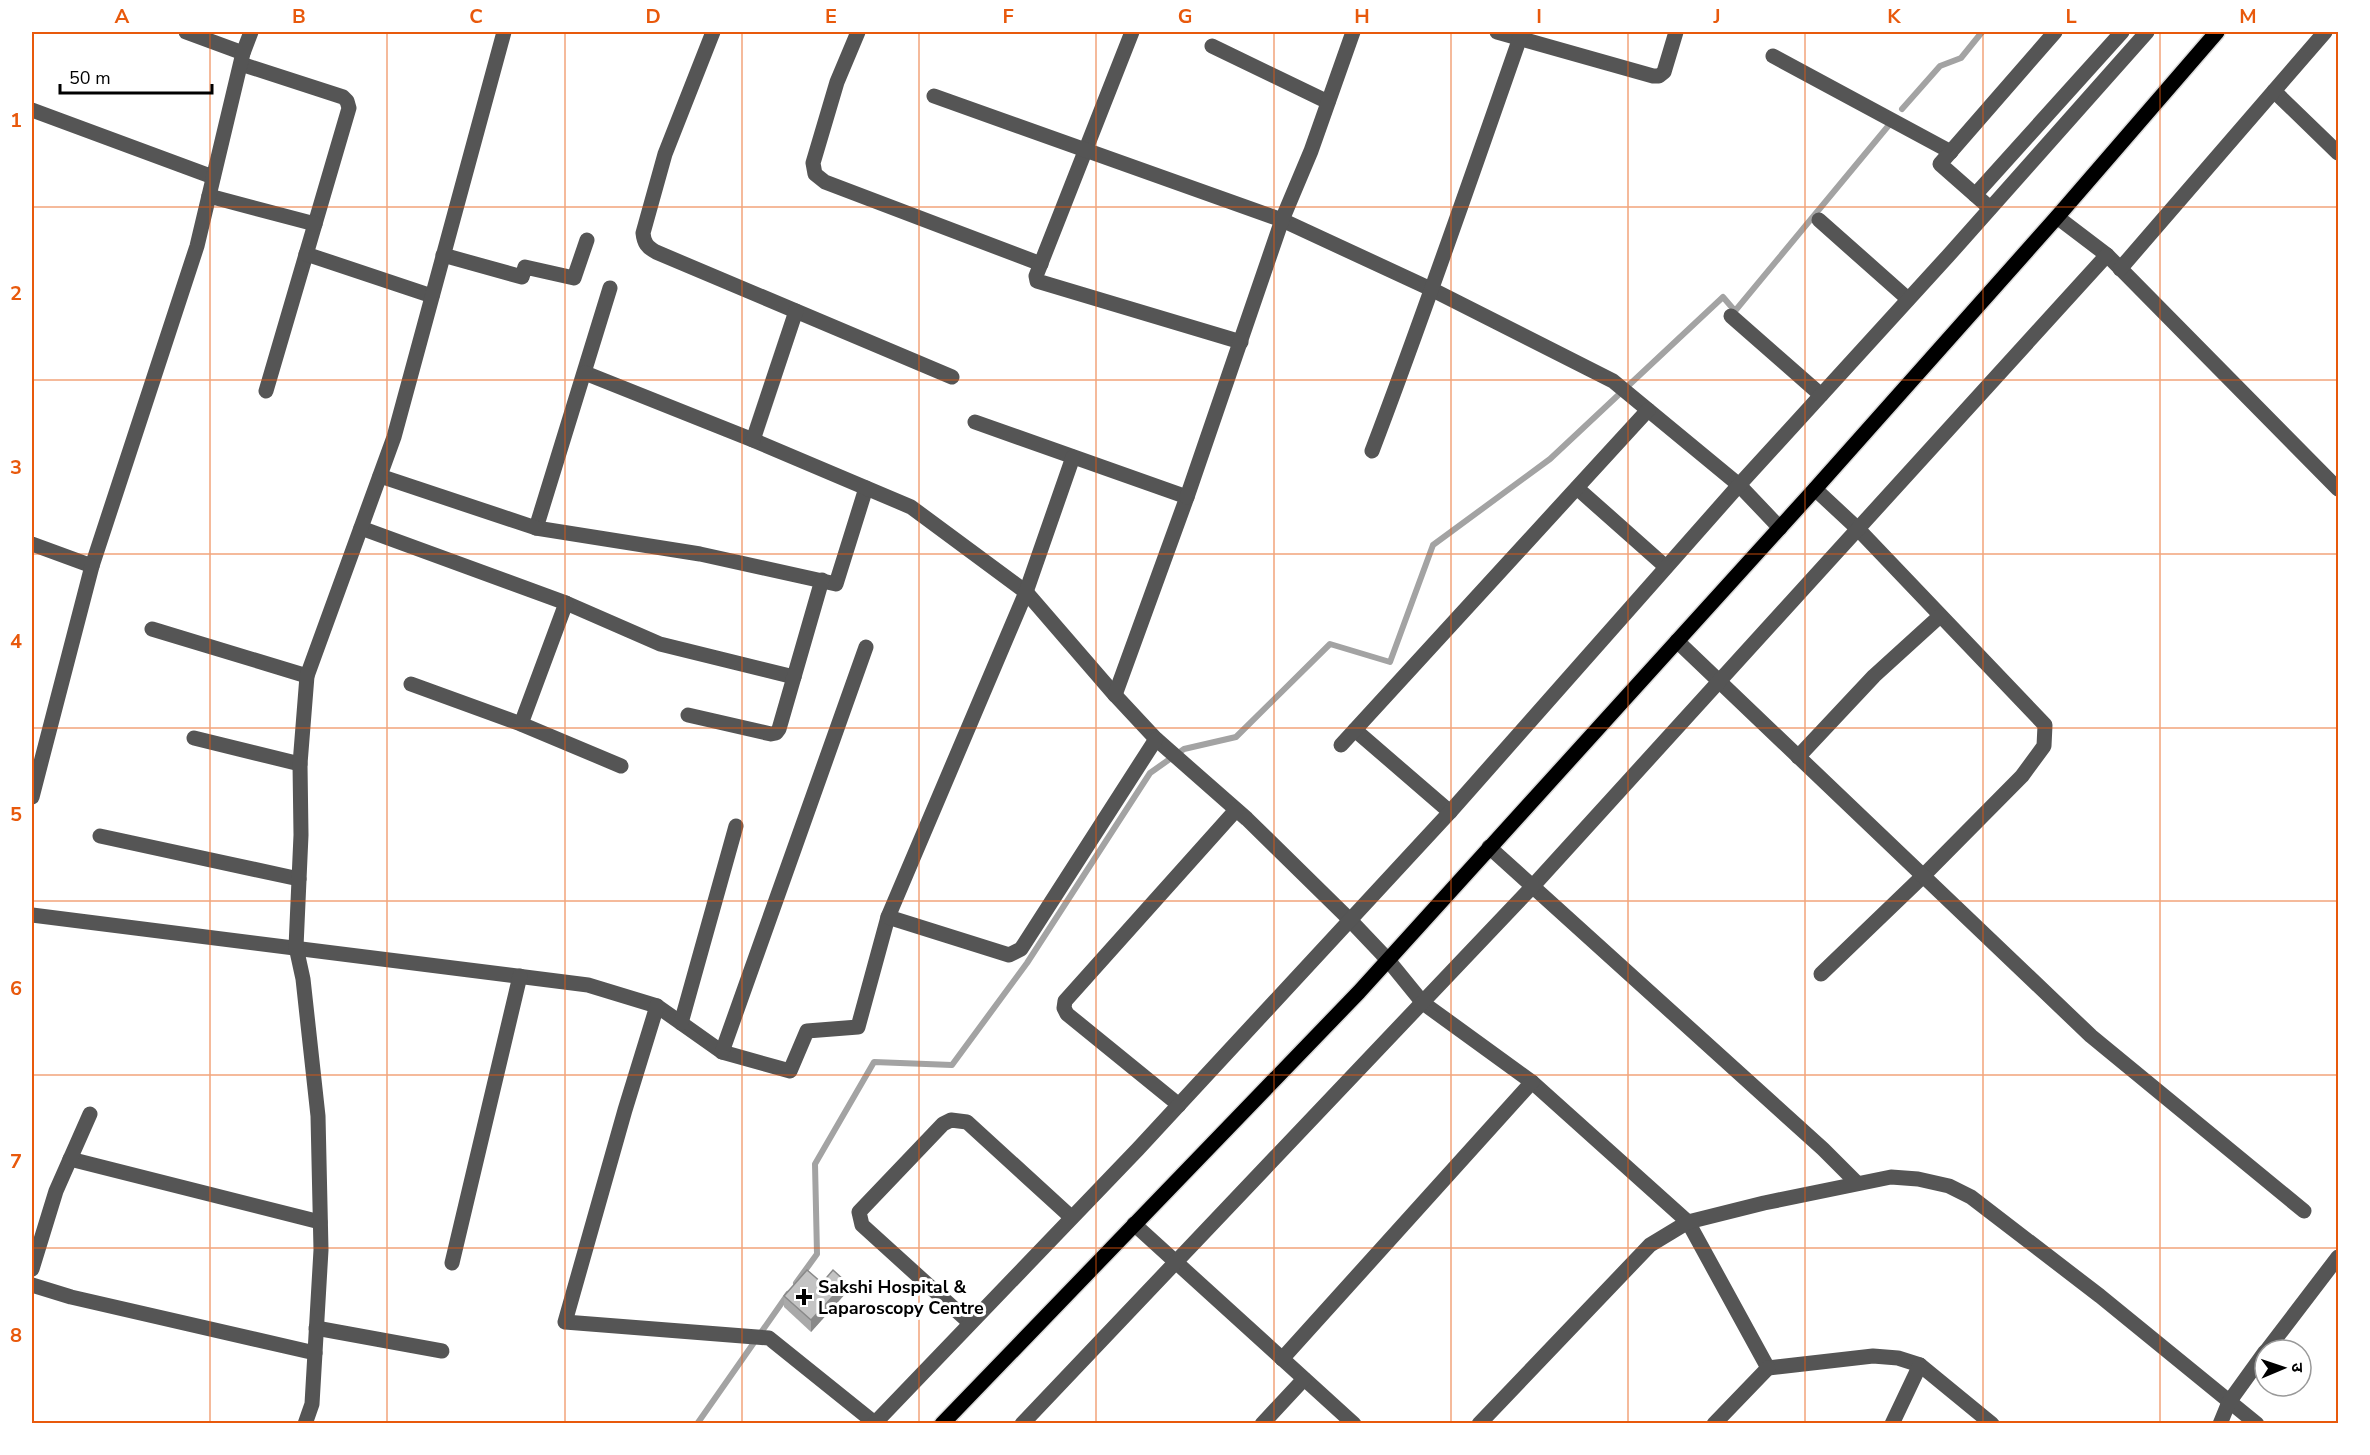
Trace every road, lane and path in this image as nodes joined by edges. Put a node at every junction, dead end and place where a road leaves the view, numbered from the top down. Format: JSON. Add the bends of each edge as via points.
{"nodes":[{"id":1,"x":186,"y":32,"type":"edge"},
{"id":2,"x":251,"y":32,"type":"edge"},
{"id":3,"x":504,"y":32,"type":"edge"},
{"id":4,"x":713,"y":32,"type":"edge"},
{"id":5,"x":858,"y":32,"type":"edge"},
{"id":6,"x":1129,"y":32,"type":"edge"},
{"id":7,"x":1353,"y":32,"type":"edge"},
{"id":8,"x":1497,"y":32,"type":"edge"},
{"id":9,"x":1676,"y":32,"type":"edge"},
{"id":10,"x":2055,"y":32,"type":"edge"},
{"id":11,"x":2122,"y":32,"type":"edge"},
{"id":12,"x":2146,"y":32,"type":"edge"},
{"id":13,"x":2217,"y":32,"type":"edge"},
{"id":14,"x":2325,"y":32,"type":"edge"},
{"id":15,"x":1521,"y":35,"type":"edge"},
{"id":16,"x":1212,"y":46,"type":"dead end"},
{"id":17,"x":1773,"y":56,"type":"dead end"},
{"id":18,"x":242,"y":59,"type":"junction"},
{"id":19,"x":2274,"y":91,"type":"junction"},
{"id":20,"x":934,"y":96,"type":"dead end"},
{"id":21,"x":1328,"y":102,"type":"junction"},
{"id":22,"x":32,"y":110,"type":"edge"},
{"id":23,"x":1084,"y":151,"type":"junction"},
{"id":24,"x":1951,"y":152,"type":"junction"},
{"id":25,"x":2338,"y":153,"type":"edge"},
{"id":26,"x":213,"y":177,"type":"junction"},
{"id":27,"x":1975,"y":195,"type":"junction"},
{"id":28,"x":209,"y":196,"type":"junction"},
{"id":29,"x":1990,"y":208,"type":"junction"},
{"id":30,"x":2057,"y":217,"type":"junction"},
{"id":31,"x":1282,"y":220,"type":"junction"},
{"id":32,"x":1819,"y":220,"type":"dead end"},
{"id":33,"x":315,"y":224,"type":"junction"},
{"id":34,"x":587,"y":240,"type":"dead end"},
{"id":35,"x":306,"y":254,"type":"junction"},
{"id":36,"x":443,"y":255,"type":"junction"},
{"id":37,"x":2107,"y":255,"type":"junction"},
{"id":38,"x":1041,"y":264,"type":"junction"},
{"id":39,"x":2120,"y":269,"type":"junction"},
{"id":40,"x":610,"y":288,"type":"dead end"},
{"id":41,"x":1433,"y":290,"type":"junction"},
{"id":42,"x":432,"y":296,"type":"junction"},
{"id":43,"x":1908,"y":299,"type":"junction"},
{"id":44,"x":796,"y":311,"type":"junction"},
{"id":45,"x":1731,"y":316,"type":"dead end"},
{"id":46,"x":1240,"y":342,"type":"junction"},
{"id":47,"x":585,"y":373,"type":"junction"},
{"id":48,"x":951,"y":376,"type":"dead end"},
{"id":49,"x":266,"y":391,"type":"dead end"},
{"id":50,"x":1821,"y":395,"type":"junction"},
{"id":51,"x":1648,"y":410,"type":"junction"},
{"id":52,"x":975,"y":422,"type":"dead end"},
{"id":53,"x":753,"y":440,"type":"junction"},
{"id":54,"x":1372,"y":452,"type":"dead end"},
{"id":55,"x":1073,"y":457,"type":"junction"},
{"id":56,"x":380,"y":476,"type":"junction"},
{"id":57,"x":1739,"y":485,"type":"junction"},
{"id":58,"x":866,"y":488,"type":"junction"},
{"id":59,"x":1577,"y":488,"type":"junction"},
{"id":60,"x":1815,"y":489,"type":"junction"},
{"id":61,"x":2338,"y":489,"type":"edge"},
{"id":62,"x":1187,"y":497,"type":"junction"},
{"id":63,"x":361,"y":528,"type":"junction"},
{"id":64,"x":536,"y":528,"type":"junction"},
{"id":65,"x":1780,"y":528,"type":"junction"},
{"id":66,"x":1858,"y":529,"type":"junction"},
{"id":67,"x":32,"y":544,"type":"edge"},
{"id":68,"x":92,"y":566,"type":"junction"},
{"id":69,"x":1666,"y":567,"type":"junction"},
{"id":70,"x":822,"y":580,"type":"junction"},
{"id":71,"x":1026,"y":592,"type":"junction"},
{"id":72,"x":566,"y":603,"type":"junction"},
{"id":73,"x":1940,"y":616,"type":"junction"},
{"id":74,"x":152,"y":629,"type":"dead end"},
{"id":75,"x":1677,"y":641,"type":"junction"},
{"id":76,"x":866,"y":647,"type":"dead end"},
{"id":77,"x":307,"y":676,"type":"junction"},
{"id":78,"x":794,"y":677,"type":"junction"},
{"id":79,"x":1719,"y":681,"type":"junction"},
{"id":80,"x":411,"y":684,"type":"dead end"},
{"id":81,"x":1115,"y":695,"type":"junction"},
{"id":82,"x":688,"y":715,"type":"dead end"},
{"id":83,"x":521,"y":724,"type":"junction"},
{"id":84,"x":1354,"y":730,"type":"junction"},
{"id":85,"x":194,"y":738,"type":"dead end"},
{"id":86,"x":1156,"y":739,"type":"junction"},
{"id":87,"x":1341,"y":745,"type":"dead end"},
{"id":88,"x":1798,"y":757,"type":"junction"},
{"id":89,"x":300,"y":764,"type":"junction"},
{"id":90,"x":621,"y":766,"type":"dead end"},
{"id":91,"x":32,"y":797,"type":"edge"},
{"id":92,"x":1236,"y":810,"type":"junction"},
{"id":93,"x":1450,"y":813,"type":"junction"},
{"id":94,"x":736,"y":826,"type":"dead end"},
{"id":95,"x":100,"y":836,"type":"dead end"},
{"id":96,"x":1489,"y":847,"type":"junction"},
{"id":97,"x":1923,"y":876,"type":"junction"},
{"id":98,"x":299,"y":879,"type":"junction"},
{"id":99,"x":1532,"y":887,"type":"junction"},
{"id":100,"x":32,"y":915,"type":"edge"},
{"id":101,"x":888,"y":917,"type":"junction"},
{"id":102,"x":1350,"y":920,"type":"junction"},
{"id":103,"x":296,"y":948,"type":"junction"},
{"id":104,"x":1388,"y":960,"type":"junction"},
{"id":105,"x":1821,"y":975,"type":"dead end"},
{"id":106,"x":520,"y":976,"type":"junction"},
{"id":107,"x":1423,"y":1003,"type":"junction"},
{"id":108,"x":657,"y":1006,"type":"junction"},
{"id":109,"x":681,"y":1023,"type":"junction"},
{"id":110,"x":722,"y":1052,"type":"junction"},
{"id":111,"x":1532,"y":1082,"type":"junction"},
{"id":112,"x":1179,"y":1105,"type":"junction"},
{"id":113,"x":90,"y":1114,"type":"dead end"},
{"id":114,"x":70,"y":1159,"type":"junction"},
{"id":115,"x":1857,"y":1184,"type":"junction"},
{"id":116,"x":2304,"y":1211,"type":"dead end"},
{"id":117,"x":1071,"y":1217,"type":"junction"},
{"id":118,"x":320,"y":1222,"type":"junction"},
{"id":119,"x":1688,"y":1222,"type":"junction"},
{"id":120,"x":1134,"y":1224,"type":"junction"},
{"id":121,"x":2338,"y":1257,"type":"edge"},
{"id":122,"x":452,"y":1263,"type":"dead end"},
{"id":123,"x":1174,"y":1263,"type":"junction"},
{"id":124,"x":32,"y":1269,"type":"edge"},
{"id":125,"x":32,"y":1285,"type":"edge"},
{"id":126,"x":970,"y":1323,"type":"junction"},
{"id":127,"x":316,"y":1328,"type":"junction"},
{"id":128,"x":2276,"y":1338,"type":"edge"},
{"id":129,"x":442,"y":1351,"type":"dead end"},
{"id":130,"x":315,"y":1353,"type":"junction"},
{"id":131,"x":1282,"y":1359,"type":"junction"},
{"id":132,"x":1920,"y":1365,"type":"junction"},
{"id":133,"x":1768,"y":1368,"type":"junction"},
{"id":134,"x":2253,"y":1369,"type":"edge"},
{"id":135,"x":1304,"y":1380,"type":"junction"},
{"id":136,"x":2229,"y":1402,"type":"junction"},
{"id":137,"x":875,"y":1423,"type":"edge"},
{"id":138,"x":305,"y":1424,"type":"edge"},
{"id":139,"x":942,"y":1424,"type":"edge"},
{"id":140,"x":1022,"y":1424,"type":"edge"},
{"id":141,"x":1262,"y":1424,"type":"edge"},
{"id":142,"x":1353,"y":1424,"type":"edge"},
{"id":143,"x":1479,"y":1424,"type":"edge"},
{"id":144,"x":1714,"y":1424,"type":"edge"},
{"id":145,"x":1892,"y":1424,"type":"edge"},
{"id":146,"x":1992,"y":1424,"type":"edge"},
{"id":147,"x":2220,"y":1424,"type":"edge"},
{"id":148,"x":2257,"y":1424,"type":"edge"}],
"edges":[{"from":1,"to":18,"type":"street"},
{"from":2,"to":18,"type":"street"},
{"from":3,"to":36,"type":"street"},
{"from":4,"to":44,"type":"street","via":[[665,154],[643,233],[644,242],[656,252]]},
{"from":5,"to":38,"type":"street","via":[[837,82],[813,163],[816,174],[825,182]]},
{"from":6,"to":23,"type":"street"},
{"from":7,"to":21,"type":"street"},
{"from":8,"to":15,"type":"street"},
{"from":9,"to":15,"type":"street","via":[[1664,72],[1659,76]]},
{"from":10,"to":24,"type":"street"},
{"from":11,"to":27,"type":"street"},
{"from":12,"to":29,"type":"street"},
{"from":13,"to":30,"type":"main road"},
{"from":14,"to":19,"type":"street"},
{"from":15,"to":41,"type":"street"},
{"from":16,"to":21,"type":"street"},
{"from":17,"to":24,"type":"street"},
{"from":18,"to":26,"type":"street"},
{"from":18,"to":33,"type":"street","via":[[347,101],[349,108]]},
{"from":19,"to":25,"type":"street"},
{"from":19,"to":39,"type":"street"},
{"from":20,"to":23,"type":"street"},
{"from":21,"to":31,"type":"street"},
{"from":22,"to":26,"type":"street"},
{"from":23,"to":31,"type":"street"},
{"from":23,"to":38,"type":"street"},
{"from":24,"to":27,"type":"street","via":[[1940,164]]},
{"from":26,"to":28,"type":"street"},
{"from":27,"to":29,"type":"street"},
{"from":28,"to":33,"type":"street"},
{"from":28,"to":68,"type":"street","via":[[197,246]]},
{"from":29,"to":43,"type":"street"},
{"from":30,"to":37,"type":"street"},
{"from":30,"to":60,"type":"main road"},
{"from":31,"to":41,"type":"street"},
{"from":31,"to":46,"type":"street"},
{"from":32,"to":43,"type":"street"},
{"from":33,"to":35,"type":"street"},
{"from":34,"to":36,"type":"street","via":[[574,278],[525,267],[522,277]]},
{"from":35,"to":42,"type":"street"},
{"from":35,"to":49,"type":"street"},
{"from":36,"to":42,"type":"street"},
{"from":37,"to":39,"type":"street"},
{"from":37,"to":66,"type":"street"},
{"from":38,"to":46,"type":"street","via":[[1036,276],[1040,283]]},
{"from":39,"to":61,"type":"street"},
{"from":40,"to":47,"type":"street"},
{"from":41,"to":51,"type":"street","via":[[1613,381]]},
{"from":41,"to":54,"type":"street"},
{"from":42,"to":56,"type":"street"},
{"from":43,"to":50,"type":"street"},
{"from":44,"to":48,"type":"street"},
{"from":44,"to":53,"type":"street"},
{"from":45,"to":50,"type":"street"},
{"from":46,"to":62,"type":"street"},
{"from":47,"to":53,"type":"street"},
{"from":47,"to":64,"type":"street"},
{"from":50,"to":57,"type":"street"},
{"from":51,"to":57,"type":"street"},
{"from":51,"to":59,"type":"street"},
{"from":52,"to":55,"type":"street"},
{"from":53,"to":58,"type":"street"},
{"from":55,"to":62,"type":"street"},
{"from":55,"to":71,"type":"street"},
{"from":56,"to":63,"type":"street"},
{"from":56,"to":64,"type":"street"},
{"from":57,"to":65,"type":"street"},
{"from":57,"to":69,"type":"street"},
{"from":58,"to":70,"type":"street","via":[[837,584]]},
{"from":58,"to":71,"type":"street","via":[[911,507]]},
{"from":59,"to":69,"type":"street"},
{"from":59,"to":84,"type":"street"},
{"from":60,"to":65,"type":"main road"},
{"from":60,"to":66,"type":"street"},
{"from":62,"to":81,"type":"street"},
{"from":63,"to":72,"type":"street"},
{"from":63,"to":77,"type":"street"},
{"from":64,"to":70,"type":"street","via":[[700,554]]},
{"from":65,"to":75,"type":"main road"},
{"from":66,"to":73,"type":"street"},
{"from":66,"to":79,"type":"street"},
{"from":67,"to":68,"type":"street"},
{"from":68,"to":91,"type":"street"},
{"from":69,"to":93,"type":"street"},
{"from":70,"to":78,"type":"street"},
{"from":71,"to":81,"type":"street"},
{"from":71,"to":101,"type":"street"},
{"from":72,"to":78,"type":"street","via":[[660,644]]},
{"from":72,"to":83,"type":"street"},
{"from":73,"to":88,"type":"street","via":[[1874,676]]},
{"from":73,"to":97,"type":"street","via":[[2045,725],[2044,746],[2022,776]]},
{"from":74,"to":77,"type":"street"},
{"from":75,"to":79,"type":"street"},
{"from":75,"to":96,"type":"main road"},
{"from":76,"to":110,"type":"street"},
{"from":77,"to":89,"type":"street"},
{"from":78,"to":82,"type":"street","via":[[776,733]]},
{"from":79,"to":88,"type":"street"},
{"from":79,"to":99,"type":"street"},
{"from":80,"to":83,"type":"street"},
{"from":81,"to":86,"type":"street"},
{"from":83,"to":90,"type":"street"},
{"from":84,"to":87,"type":"street"},
{"from":84,"to":93,"type":"street"},
{"from":85,"to":89,"type":"street"},
{"from":86,"to":92,"type":"street"},
{"from":86,"to":101,"type":"street","via":[[1021,949],[1009,955]]},
{"from":88,"to":97,"type":"street"},
{"from":89,"to":98,"type":"street"},
{"from":92,"to":102,"type":"street"},
{"from":92,"to":112,"type":"street","via":[[1065,1002],[1068,1014]]},
{"from":93,"to":102,"type":"street"},
{"from":94,"to":109,"type":"street"},
{"from":95,"to":98,"type":"street"},
{"from":96,"to":99,"type":"street"},
{"from":96,"to":104,"type":"main road"},
{"from":97,"to":105,"type":"street"},
{"from":97,"to":116,"type":"street","via":[[2091,1036]]},
{"from":98,"to":103,"type":"street"},
{"from":99,"to":107,"type":"street"},
{"from":99,"to":115,"type":"street"},
{"from":100,"to":103,"type":"street"},
{"from":101,"to":110,"type":"street","via":[[858,1027],[807,1031],[790,1071]]},
{"from":102,"to":104,"type":"street"},
{"from":102,"to":112,"type":"street"},
{"from":103,"to":106,"type":"street"},
{"from":103,"to":118,"type":"street","via":[[318,1116]]},
{"from":104,"to":107,"type":"street"},
{"from":104,"to":120,"type":"main road"},
{"from":106,"to":108,"type":"street","via":[[588,985]]},
{"from":106,"to":122,"type":"street"},
{"from":107,"to":111,"type":"street"},
{"from":107,"to":123,"type":"street"},
{"from":108,"to":109,"type":"street"},
{"from":108,"to":137,"type":"street","via":[[565,1322],[769,1338]]},
{"from":109,"to":110,"type":"street"},
{"from":111,"to":119,"type":"street"},
{"from":111,"to":131,"type":"street"},
{"from":112,"to":117,"type":"street"},
{"from":113,"to":114,"type":"street"},
{"from":114,"to":118,"type":"street"},
{"from":114,"to":124,"type":"street"},
{"from":115,"to":119,"type":"street"},
{"from":115,"to":136,"type":"street","via":[[1892,1177],[1918,1179],[1949,1186],[1971,1197]]},
{"from":117,"to":126,"type":"street"},
{"from":117,"to":126,"type":"street","via":[[967,1122],[951,1120],[859,1212],[862,1225]]},
{"from":118,"to":127,"type":"street"},
{"from":119,"to":133,"type":"street"},
{"from":119,"to":143,"type":"street","via":[[1650,1245]]},
{"from":120,"to":123,"type":"street"},
{"from":120,"to":139,"type":"main road"},
{"from":121,"to":128,"type":"street"},
{"from":123,"to":131,"type":"street"},
{"from":123,"to":140,"type":"street"},
{"from":125,"to":130,"type":"street"},
{"from":126,"to":137,"type":"street"},
{"from":127,"to":129,"type":"street"},
{"from":127,"to":130,"type":"street"},
{"from":130,"to":138,"type":"street","via":[[312,1404]]},
{"from":131,"to":135,"type":"street"},
{"from":132,"to":133,"type":"street","via":[[1873,1356]]},
{"from":132,"to":145,"type":"street"},
{"from":132,"to":146,"type":"street"},
{"from":133,"to":144,"type":"street"},
{"from":134,"to":136,"type":"street"},
{"from":135,"to":141,"type":"street"},
{"from":135,"to":142,"type":"street"},
{"from":136,"to":147,"type":"street"},
{"from":136,"to":148,"type":"street"}]}
